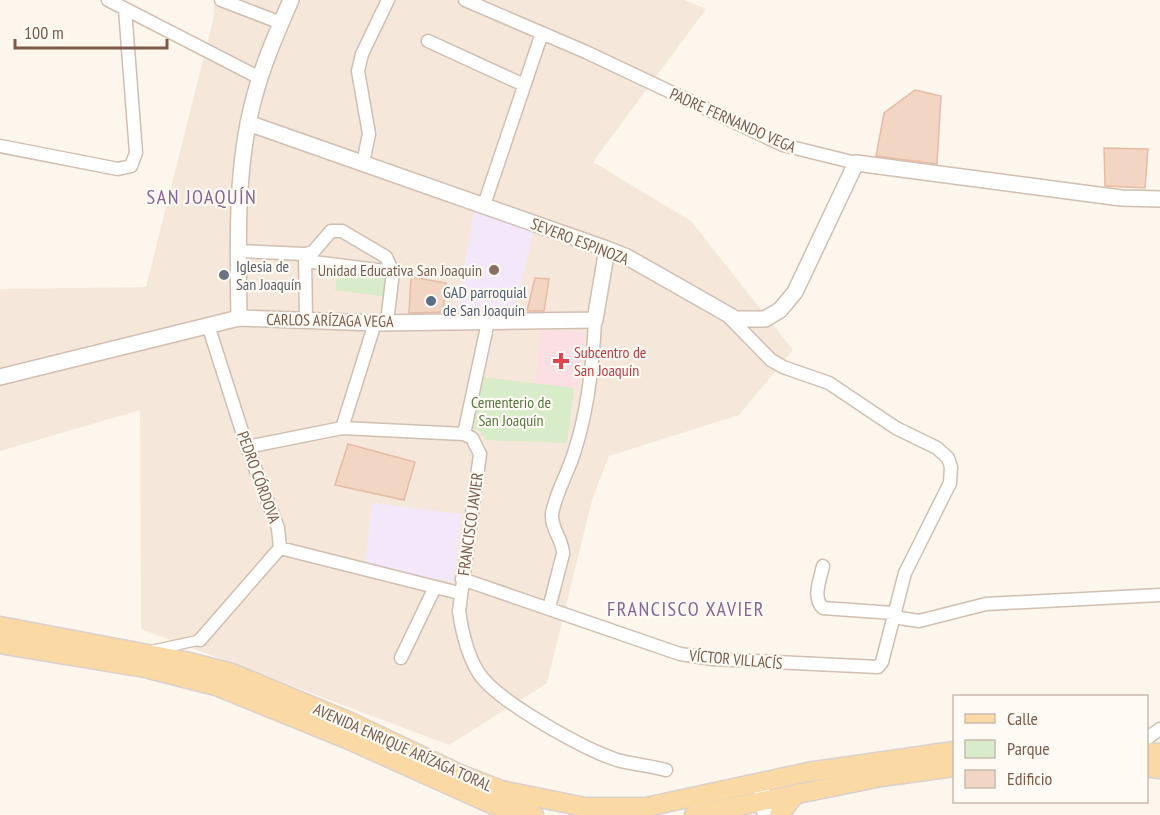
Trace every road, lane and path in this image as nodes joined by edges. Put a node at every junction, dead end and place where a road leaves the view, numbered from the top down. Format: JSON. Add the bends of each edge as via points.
{"nodes":[{"id":1,"x":108,"y":0,"type":"edge"},
{"id":2,"x":221,"y":0,"type":"edge"},
{"id":3,"x":291,"y":0,"type":"edge"},
{"id":4,"x":388,"y":0,"type":"edge"},
{"id":5,"x":465,"y":0,"type":"edge"},
{"id":6,"x":124,"y":9,"type":"junction"},
{"id":7,"x":281,"y":23,"type":"junction"},
{"id":8,"x":542,"y":33,"type":"junction"},
{"id":9,"x":428,"y":41,"type":"dead end"},
{"id":10,"x":260,"y":78,"type":"junction"},
{"id":11,"x":524,"y":85,"type":"junction"},
{"id":12,"x":248,"y":123,"type":"junction"},
{"id":13,"x":0,"y":146,"type":"edge"},
{"id":14,"x":363,"y":163,"type":"junction"},
{"id":15,"x":856,"y":163,"type":"junction"},
{"id":16,"x":1160,"y":199,"type":"edge"},
{"id":17,"x":484,"y":205,"type":"junction"},
{"id":18,"x":607,"y":249,"type":"junction"},
{"id":19,"x":238,"y":251,"type":"junction"},
{"id":20,"x":305,"y":258,"type":"junction"},
{"id":21,"x":393,"y":272,"type":"junction"},
{"id":22,"x":726,"y":315,"type":"junction"},
{"id":23,"x":239,"y":318,"type":"junction"},
{"id":24,"x":595,"y":320,"type":"junction"},
{"id":25,"x":306,"y":321,"type":"junction"},
{"id":26,"x":381,"y":322,"type":"junction"},
{"id":27,"x":488,"y":322,"type":"junction"},
{"id":28,"x":208,"y":325,"type":"junction"},
{"id":29,"x":0,"y":377,"type":"edge"},
{"id":30,"x":342,"y":428,"type":"junction"},
{"id":31,"x":464,"y":434,"type":"junction"},
{"id":32,"x":246,"y":447,"type":"junction"},
{"id":33,"x":280,"y":548,"type":"junction"},
{"id":34,"x":823,"y":566,"type":"dead end"},
{"id":35,"x":462,"y":579,"type":"junction"},
{"id":36,"x":435,"y":587,"type":"junction"},
{"id":37,"x":459,"y":593,"type":"junction"},
{"id":38,"x":1160,"y":595,"type":"edge"},
{"id":39,"x":549,"y":608,"type":"junction"},
{"id":40,"x":893,"y":613,"type":"junction"},
{"id":41,"x":0,"y":626,"type":"edge"},
{"id":42,"x":200,"y":640,"type":"joint"},
{"id":43,"x":0,"y":644,"type":"edge"},
{"id":44,"x":140,"y":652,"type":"junction"},
{"id":45,"x":401,"y":658,"type":"dead end"},
{"id":46,"x":953,"y":751,"type":"edge"},
{"id":47,"x":953,"y":767,"type":"edge"},
{"id":48,"x":666,"y":770,"type":"dead end"},
{"id":49,"x":803,"y":791,"type":"junction"},
{"id":50,"x":763,"y":799,"type":"edge"},
{"id":51,"x":725,"y":813,"type":"edge"},
{"id":52,"x":534,"y":815,"type":"edge"},
{"id":53,"x":694,"y":815,"type":"edge"},
{"id":54,"x":779,"y":815,"type":"edge"}],
"edges":[{"from":1,"to":6,"type":"street"},
{"from":2,"to":7,"type":"street"},
{"from":3,"to":7,"type":"street"},
{"from":4,"to":14,"type":"street","via":[[358,71],[369,134]]},
{"from":5,"to":8,"type":"street","name":"PADRE FERNANDO VEGA"},
{"from":6,"to":10,"type":"street"},
{"from":6,"to":13,"type":"street","via":[[136,153],[130,166],[118,169]]},
{"from":7,"to":10,"type":"street"},
{"from":8,"to":11,"type":"street"},
{"from":8,"to":15,"type":"street","name":"PADRE FERNANDO VEGA","via":[[783,145]]},
{"from":9,"to":11,"type":"street"},
{"from":10,"to":12,"type":"street"},
{"from":11,"to":17,"type":"street"},
{"from":12,"to":14,"type":"street","name":"SEVERO ESPINOZA"},
{"from":12,"to":19,"type":"street"},
{"from":14,"to":17,"type":"street","name":"SEVERO ESPINOZA"},
{"from":15,"to":16,"type":"street","name":"PADRE FERNANDO VEGA","via":[[1121,198]]},
{"from":15,"to":22,"type":"street","name":"SEVERO ESPINOZA","via":[[787,304],[774,315],[755,321]]},
{"from":17,"to":18,"type":"street","name":"SEVERO ESPINOZA"},
{"from":18,"to":22,"type":"street","name":"SEVERO ESPINOZA"},
{"from":18,"to":24,"type":"street"},
{"from":19,"to":20,"type":"street"},
{"from":19,"to":23,"type":"street"},
{"from":20,"to":21,"type":"street"},
{"from":20,"to":21,"type":"street","via":[[331,231],[342,231],[386,257]]},
{"from":20,"to":25,"type":"street"},
{"from":21,"to":26,"type":"street"},
{"from":22,"to":40,"type":"street","via":[[771,360],[834,386],[948,458],[950,483],[911,556]]},
{"from":23,"to":25,"type":"street","name":"CARLOS ARÍZAGA VEGA"},
{"from":23,"to":28,"type":"street","name":"CARLOS ARÍZAGA VEGA"},
{"from":24,"to":27,"type":"street","name":"CARLOS ARÍZAGA VEGA"},
{"from":24,"to":39,"type":"street","via":[[584,412],[575,452],[553,511],[554,529],[563,554]]},
{"from":25,"to":26,"type":"street","name":"CARLOS ARÍZAGA VEGA"},
{"from":26,"to":27,"type":"street","name":"CARLOS ARÍZAGA VEGA"},
{"from":26,"to":30,"type":"street"},
{"from":27,"to":31,"type":"street"},
{"from":28,"to":29,"type":"street","name":"CARLOS ARÍZAGA VEGA"},
{"from":28,"to":32,"type":"street","name":"PEDRO CÓRDOVA"},
{"from":30,"to":31,"type":"street"},
{"from":30,"to":32,"type":"street"},
{"from":31,"to":35,"type":"street","name":"FRANCISCO JAVIER","via":[[472,438],[480,454]]},
{"from":32,"to":33,"type":"street","name":"PEDRO CÓRDOVA","via":[[278,528]]},
{"from":33,"to":36,"type":"street"},
{"from":33,"to":42,"type":"street"},
{"from":34,"to":40,"type":"street","via":[[817,596],[823,608]]},
{"from":35,"to":37,"type":"street","name":"FRANCISCO JAVIER"},
{"from":35,"to":39,"type":"street","name":"VÍCTOR VILLACÍS"},
{"from":36,"to":37,"type":"street"},
{"from":36,"to":45,"type":"street"},
{"from":37,"to":48,"type":"street","name":"FRANCISCO JAVIER","via":[[460,620],[469,653],[478,673],[494,690],[531,716],[617,760]]},
{"from":38,"to":40,"type":"street","via":[[986,604],[919,621]]},
{"from":39,"to":40,"type":"street","name":"VÍCTOR VILLACÍS","via":[[680,654],[878,667]]},
{"from":41,"to":44,"type":"main road","name":"AVENIDA ENRIQUE ARÍZAGA TORAL"},
{"from":42,"to":44,"type":"street"},
{"from":43,"to":52,"type":"main road","name":"AVENIDA ENRIQUE ARÍZAGA TORAL","via":[[146,668],[216,686],[339,735],[491,804]]},
{"from":44,"to":50,"type":"main road","name":"AVENIDA ENRIQUE ARÍZAGA TORAL","via":[[232,673],[348,721],[459,774],[544,801],[585,807],[646,807]]},
{"from":46,"to":50,"type":"main road","name":"AVENIDA ENRIQUE ARÍZAGA TORAL","via":[[808,772]]},
{"from":47,"to":49,"type":"main road","name":"AVENIDA ENRIQUE ARÍZAGA TORAL"},
{"from":49,"to":50,"type":"main road","name":"AVENIDA ENRIQUE ARÍZAGA TORAL"},
{"from":49,"to":54,"type":"main road"},
{"from":50,"to":51,"type":"main road","name":"AVENIDA ENRIQUE ARÍZAGA TORAL"},
{"from":51,"to":53,"type":"main road","name":"AVENIDA ENRIQUE ARÍZAGA TORAL"}]}
